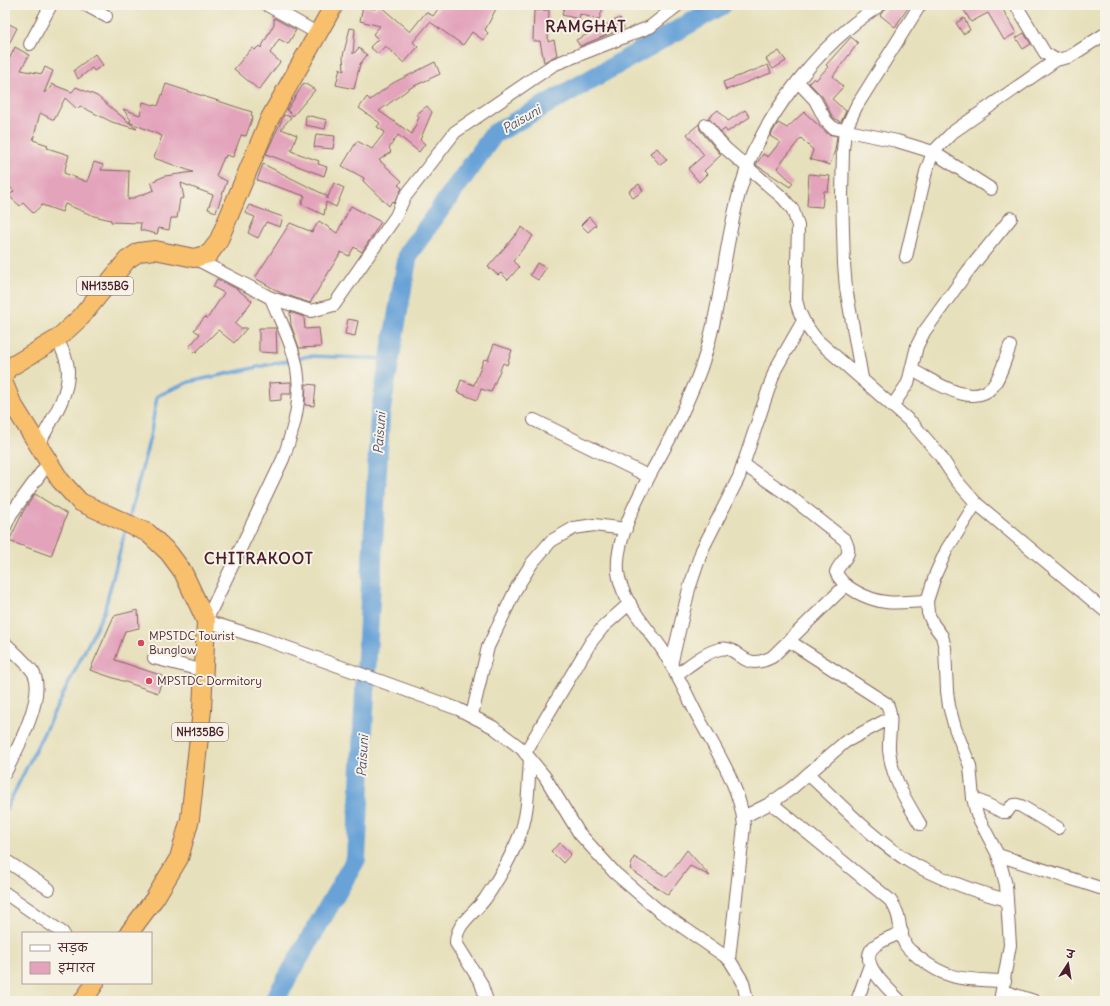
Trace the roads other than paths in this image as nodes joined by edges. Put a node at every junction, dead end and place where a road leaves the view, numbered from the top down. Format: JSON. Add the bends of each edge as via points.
{"nodes":[{"id":1,"x":51,"y":5,"type":"edge"},
{"id":2,"x":86,"y":5,"type":"edge"},
{"id":3,"x":267,"y":5,"type":"edge"},
{"id":4,"x":334,"y":5,"type":"edge"},
{"id":5,"x":678,"y":5,"type":"edge"},
{"id":6,"x":880,"y":5,"type":"edge"},
{"id":7,"x":920,"y":5,"type":"edge"},
{"id":8,"x":1016,"y":5,"type":"edge"},
{"id":9,"x":106,"y":16,"type":"dead end"},
{"id":10,"x":318,"y":33,"type":"junction"},
{"id":11,"x":1105,"y":34,"type":"edge"},
{"id":12,"x":30,"y":44,"type":"dead end"},
{"id":13,"x":1056,"y":60,"type":"junction"},
{"id":14,"x":798,"y":82,"type":"junction"},
{"id":15,"x":706,"y":125,"type":"dead end"},
{"id":16,"x":845,"y":131,"type":"junction"},
{"id":17,"x":933,"y":152,"type":"junction"},
{"id":18,"x":748,"y":166,"type":"junction"},
{"id":19,"x":991,"y":189,"type":"dead end"},
{"id":20,"x":1011,"y":218,"type":"dead end"},
{"id":21,"x":906,"y":257,"type":"dead end"},
{"id":22,"x":194,"y":258,"type":"junction"},
{"id":23,"x":271,"y":298,"type":"junction"},
{"id":24,"x":803,"y":321,"type":"junction"},
{"id":25,"x":57,"y":339,"type":"junction"},
{"id":26,"x":1010,"y":346,"type":"dead end"},
{"id":27,"x":912,"y":370,"type":"junction"},
{"id":28,"x":5,"y":374,"type":"edge"},
{"id":29,"x":862,"y":378,"type":"junction"},
{"id":30,"x":893,"y":405,"type":"junction"},
{"id":31,"x":534,"y":420,"type":"dead end"},
{"id":32,"x":39,"y":444,"type":"junction"},
{"id":33,"x":49,"y":462,"type":"junction"},
{"id":34,"x":743,"y":464,"type":"junction"},
{"id":35,"x":648,"y":476,"type":"junction"},
{"id":36,"x":976,"y":504,"type":"junction"},
{"id":37,"x":5,"y":527,"type":"edge"},
{"id":38,"x":626,"y":529,"type":"junction"},
{"id":39,"x":846,"y":585,"type":"junction"},
{"id":40,"x":927,"y":601,"type":"junction"},
{"id":41,"x":630,"y":603,"type":"junction"},
{"id":42,"x":1105,"y":611,"type":"edge"},
{"id":43,"x":206,"y":621,"type":"junction"},
{"id":44,"x":789,"y":641,"type":"junction"},
{"id":45,"x":5,"y":643,"type":"edge"},
{"id":46,"x":154,"y":658,"type":"dead end"},
{"id":47,"x":674,"y":670,"type":"junction"},
{"id":48,"x":205,"y":671,"type":"junction"},
{"id":49,"x":472,"y":715,"type":"junction"},
{"id":50,"x":890,"y":718,"type":"junction"},
{"id":51,"x":528,"y":756,"type":"junction"},
{"id":52,"x":5,"y":773,"type":"edge"},
{"id":53,"x":808,"y":774,"type":"junction"},
{"id":54,"x":973,"y":798,"type":"junction"},
{"id":55,"x":771,"y":803,"type":"junction"},
{"id":56,"x":743,"y":817,"type":"junction"},
{"id":57,"x":920,"y":824,"type":"dead end"},
{"id":58,"x":1058,"y":828,"type":"dead end"},
{"id":59,"x":998,"y":855,"type":"junction"},
{"id":60,"x":5,"y":860,"type":"edge"},
{"id":61,"x":1100,"y":888,"type":"dead end"},
{"id":62,"x":49,"y":889,"type":"dead end"},
{"id":63,"x":5,"y":894,"type":"edge"},
{"id":64,"x":1007,"y":900,"type":"junction"},
{"id":65,"x":62,"y":932,"type":"edge"},
{"id":66,"x":130,"y":932,"type":"edge"},
{"id":67,"x":902,"y":932,"type":"junction"},
{"id":68,"x":729,"y":959,"type":"junction"},
{"id":69,"x":870,"y":965,"type":"junction"},
{"id":70,"x":94,"y":984,"type":"edge"},
{"id":71,"x":1003,"y":991,"type":"edge"},
{"id":72,"x":83,"y":1001,"type":"edge"},
{"id":73,"x":488,"y":1001,"type":"edge"},
{"id":74,"x":748,"y":1001,"type":"edge"},
{"id":75,"x":857,"y":1001,"type":"edge"},
{"id":76,"x":900,"y":1001,"type":"edge"},
{"id":77,"x":1034,"y":1001,"type":"edge"}],
"edges":[{"from":1,"to":12,"type":"street"},
{"from":2,"to":9,"type":"street"},
{"from":3,"to":10,"type":"street"},
{"from":4,"to":10,"type":"highway"},
{"from":5,"to":23,"type":"street","via":[[650,27],[553,65],[455,132],[404,198],[396,216],[334,305],[311,311]]},
{"from":6,"to":14,"type":"street","via":[[850,27]]},
{"from":7,"to":16,"type":"street","via":[[856,107]]},
{"from":8,"to":13,"type":"street","via":[[1045,53]]},
{"from":10,"to":22,"type":"highway","via":[[270,118],[218,242],[209,254]]},
{"from":11,"to":13,"type":"street","via":[[1069,57]]},
{"from":13,"to":17,"type":"street","via":[[953,132]]},
{"from":14,"to":16,"type":"street","via":[[815,100],[829,125]]},
{"from":14,"to":18,"type":"street","via":[[775,112],[754,149]]},
{"from":15,"to":18,"type":"street","via":[[725,148]]},
{"from":16,"to":17,"type":"street","via":[[897,140]]},
{"from":16,"to":29,"type":"street","via":[[842,196],[844,264]]},
{"from":17,"to":19,"type":"street"},
{"from":17,"to":21,"type":"street"},
{"from":18,"to":24,"type":"street","via":[[794,210],[798,226],[796,300]]},
{"from":18,"to":35,"type":"street","via":[[732,224],[713,324],[697,378],[670,439]]},
{"from":20,"to":27,"type":"street","via":[[968,271],[924,332],[917,346]]},
{"from":22,"to":23,"type":"street"},
{"from":22,"to":25,"type":"highway","number":"NH135BG","via":[[155,250],[139,252],[127,260],[80,317]]},
{"from":23,"to":43,"type":"street","via":[[292,350],[298,377],[292,433],[283,459]]},
{"from":24,"to":29,"type":"street","via":[[817,340]]},
{"from":24,"to":34,"type":"street","via":[[769,384]]},
{"from":25,"to":28,"type":"highway","number":"NH135BG"},
{"from":25,"to":32,"type":"street","via":[[66,358],[66,385]]},
{"from":26,"to":27,"type":"street","via":[[993,386],[984,394],[974,396],[953,390]]},
{"from":27,"to":30,"type":"street","via":[[908,383]]},
{"from":28,"to":32,"type":"highway","number":"NH135BG","via":[[12,403]]},
{"from":29,"to":30,"type":"street"},
{"from":30,"to":36,"type":"street","via":[[913,424]]},
{"from":31,"to":35,"type":"street"},
{"from":32,"to":33,"type":"highway","number":"NH135BG"},
{"from":33,"to":37,"type":"street","via":[[11,514]]},
{"from":33,"to":43,"type":"highway","number":"NH135BG","via":[[60,480],[80,502],[148,533],[169,553],[183,572]]},
{"from":34,"to":39,"type":"street","via":[[788,495],[845,540],[849,547],[848,556],[836,572],[838,578]]},
{"from":34,"to":47,"type":"street","via":[[702,550],[689,589]]},
{"from":35,"to":38,"type":"street"},
{"from":36,"to":40,"type":"street","via":[[947,549]]},
{"from":36,"to":42,"type":"street"},
{"from":38,"to":41,"type":"street","via":[[619,556],[619,577]]},
{"from":38,"to":49,"type":"street","via":[[594,525],[574,528],[550,541],[517,587],[488,647]]},
{"from":39,"to":40,"type":"street","via":[[864,595],[886,602]]},
{"from":39,"to":44,"type":"street"},
{"from":40,"to":54,"type":"street","via":[[928,613],[942,636],[945,648],[947,691],[956,728],[970,766]]},
{"from":41,"to":47,"type":"street"},
{"from":41,"to":51,"type":"street","via":[[603,627],[591,642]]},
{"from":43,"to":48,"type":"highway","number":"NH135BG"},
{"from":43,"to":49,"type":"street","via":[[258,636]]},
{"from":44,"to":47,"type":"street","via":[[764,661],[747,662],[734,652],[721,649]]},
{"from":44,"to":50,"type":"street","via":[[878,697],[887,704],[891,712]]},
{"from":45,"to":52,"type":"street","via":[[33,673],[37,686],[36,700]]},
{"from":46,"to":48,"type":"street"},
{"from":47,"to":56,"type":"street","via":[[722,761]]},
{"from":48,"to":66,"type":"highway","number":"NH135BG","via":[[190,819],[179,858],[155,898]]},
{"from":49,"to":51,"type":"street","via":[[492,727]]},
{"from":50,"to":53,"type":"street","via":[[845,742]]},
{"from":50,"to":57,"type":"street","via":[[888,737],[892,768],[903,796]]},
{"from":51,"to":68,"type":"street","via":[[545,777],[579,833],[615,873],[658,910]]},
{"from":51,"to":73,"type":"street","via":[[525,818],[519,836],[499,877],[456,936],[456,943]]},
{"from":53,"to":55,"type":"street"},
{"from":53,"to":64,"type":"street","via":[[876,836],[910,862],[966,888]]},
{"from":54,"to":58,"type":"street","via":[[1003,812],[1007,812],[1016,804]]},
{"from":54,"to":59,"type":"street","via":[[977,815]]},
{"from":55,"to":56,"type":"street"},
{"from":55,"to":67,"type":"street","via":[[890,900],[896,909]]},
{"from":56,"to":68,"type":"street"},
{"from":59,"to":61,"type":"street"},
{"from":59,"to":64,"type":"street"},
{"from":60,"to":62,"type":"street"},
{"from":63,"to":65,"type":"street"},
{"from":64,"to":71,"type":"street","via":[[1010,945]]},
{"from":67,"to":69,"type":"street","via":[[875,945],[870,954]]},
{"from":67,"to":71,"type":"street","via":[[905,944],[933,969]]},
{"from":68,"to":74,"type":"street","via":[[743,982]]},
{"from":69,"to":75,"type":"street"},
{"from":69,"to":76,"type":"street","via":[[875,975]]},
{"from":70,"to":72,"type":"highway"},
{"from":71,"to":77,"type":"street"}]}
